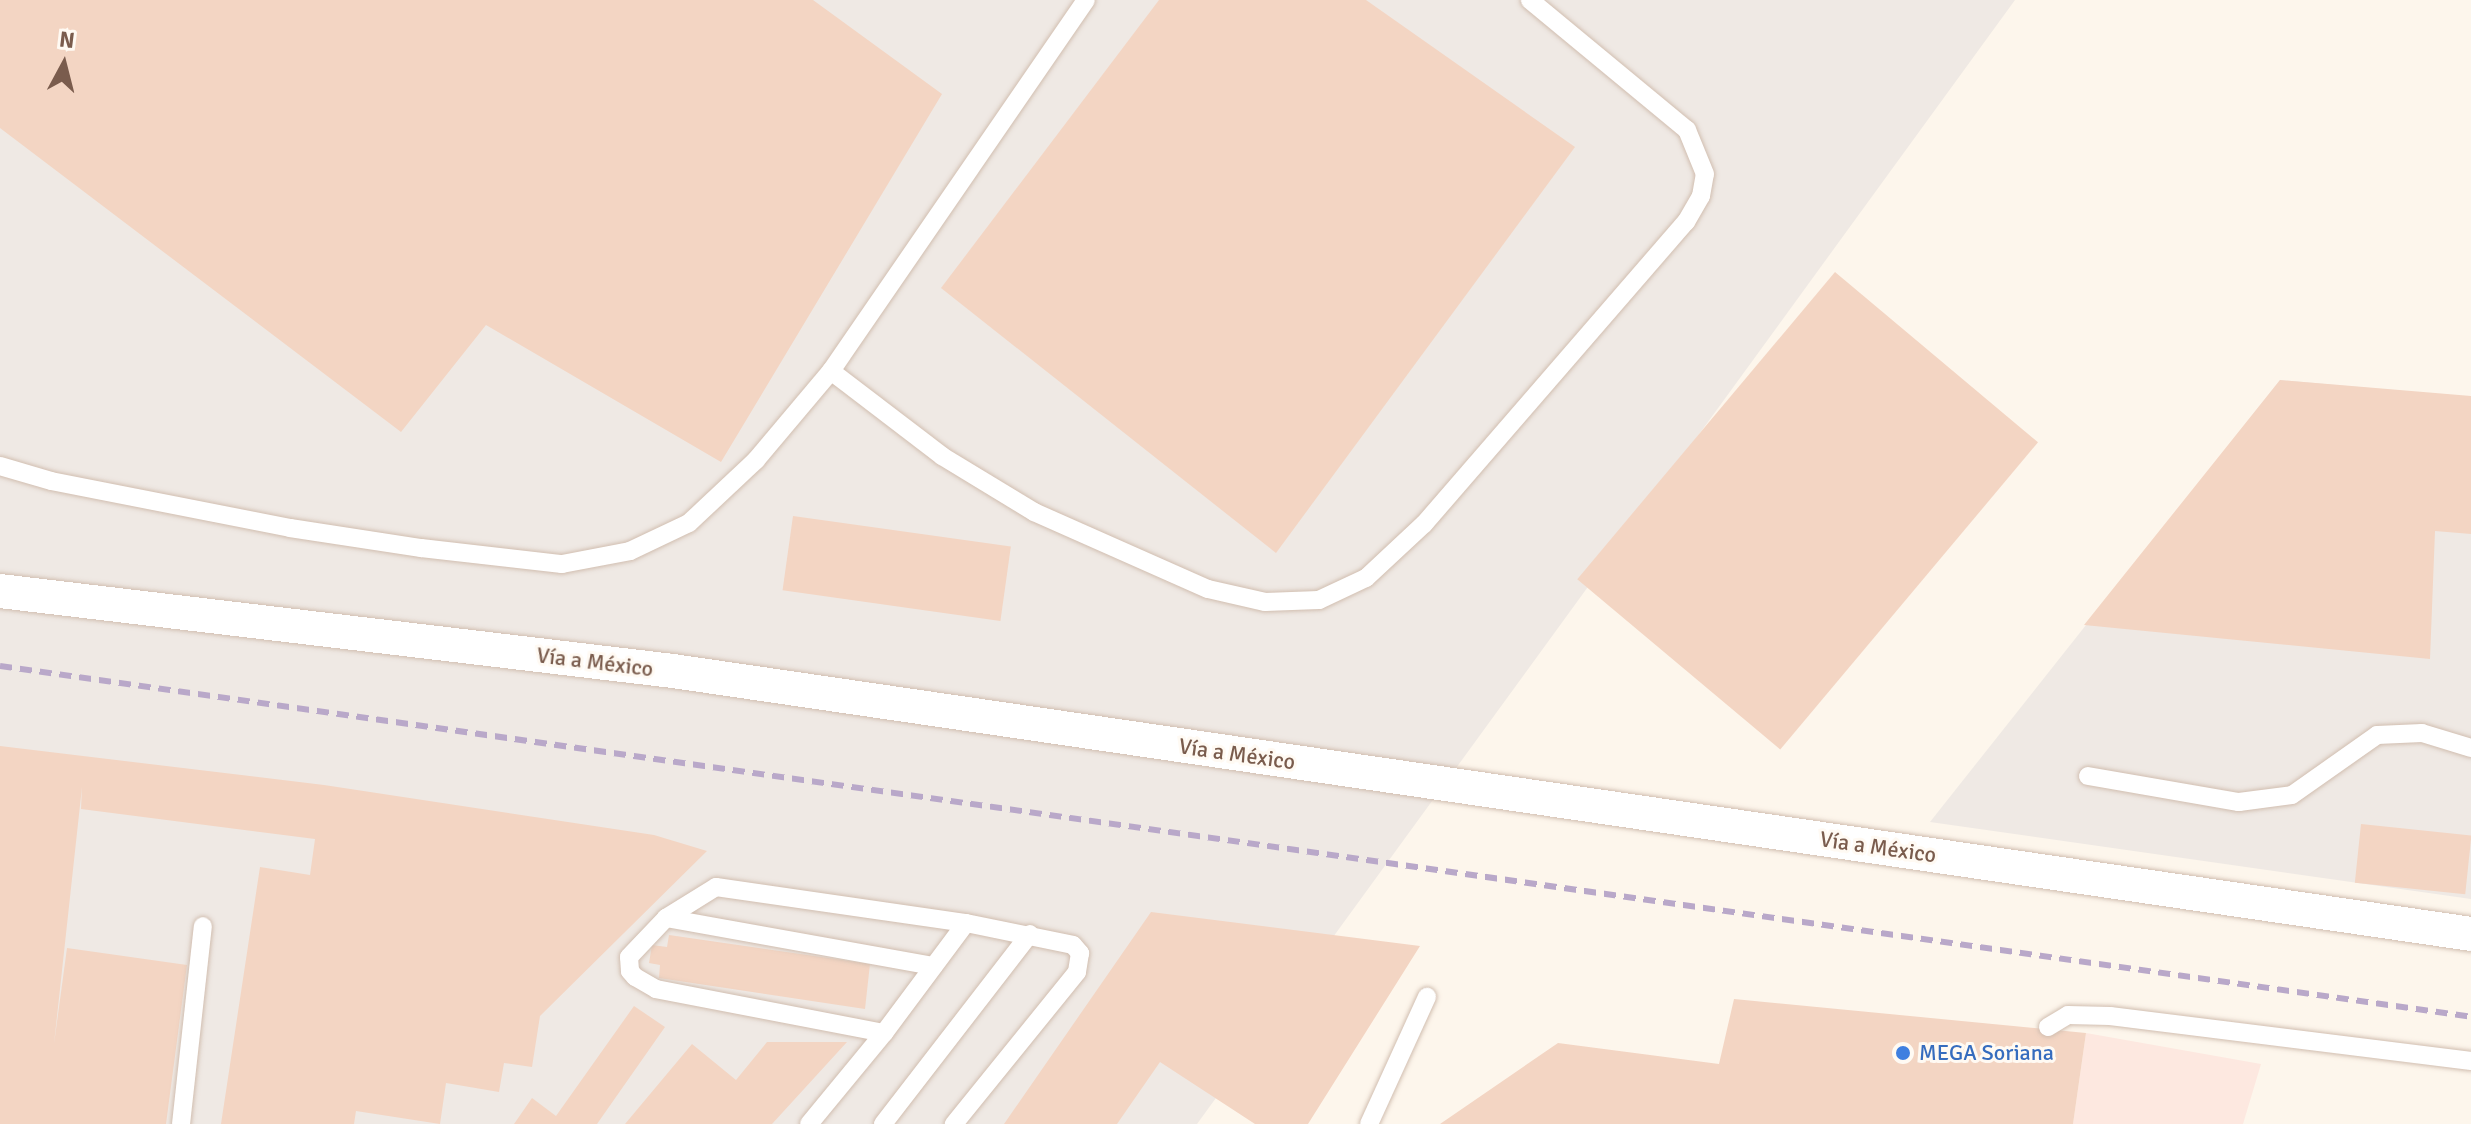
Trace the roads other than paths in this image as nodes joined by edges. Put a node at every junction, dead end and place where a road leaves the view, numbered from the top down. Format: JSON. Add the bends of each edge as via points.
{"nodes":[{"id":1,"x":1530,"y":0,"type":"edge"},
{"id":2,"x":1079,"y":3,"type":"edge"},
{"id":3,"x":831,"y":371,"type":"junction"},
{"id":4,"x":0,"y":466,"type":"edge"},
{"id":5,"x":0,"y":591,"type":"edge"},
{"id":6,"x":2471,"y":748,"type":"edge"},
{"id":7,"x":2088,"y":776,"type":"dead end"},
{"id":8,"x":666,"y":918,"type":"junction"},
{"id":9,"x":966,"y":923,"type":"junction"},
{"id":10,"x":203,"y":926,"type":"dead end"},
{"id":11,"x":1030,"y":934,"type":"junction"},
{"id":12,"x":2471,"y":934,"type":"edge"},
{"id":13,"x":934,"y":966,"type":"junction"},
{"id":14,"x":1427,"y":997,"type":"dead end"},
{"id":15,"x":2048,"y":1027,"type":"dead end"},
{"id":16,"x":884,"y":1033,"type":"junction"},
{"id":17,"x":2471,"y":1061,"type":"edge"},
{"id":18,"x":181,"y":1124,"type":"edge"},
{"id":19,"x":809,"y":1124,"type":"edge"},
{"id":20,"x":883,"y":1124,"type":"edge"},
{"id":21,"x":954,"y":1124,"type":"edge"},
{"id":22,"x":1369,"y":1124,"type":"edge"}],
"edges":[{"from":1,"to":3,"type":"lane","via":[[1687,130],[1705,174],[1701,196],[1686,222],[1434,512],[1366,578],[1319,600],[1265,602],[1208,589],[1034,512],[942,456]]},
{"from":2,"to":3,"type":"lane"},
{"from":3,"to":4,"type":"lane","via":[[756,460],[689,523],[630,551],[562,564],[290,528],[51,481]]},
{"from":5,"to":12,"type":"street","name":"Vía a México","via":[[673,671]]},
{"from":6,"to":7,"type":"lane","via":[[2422,733],[2377,735],[2292,795],[2239,802]]},
{"from":8,"to":9,"type":"lane","via":[[707,890],[725,887]]},
{"from":8,"to":13,"type":"lane"},
{"from":8,"to":16,"type":"lane","via":[[629,957],[630,971],[642,983]]},
{"from":9,"to":11,"type":"lane"},
{"from":9,"to":13,"type":"lane"},
{"from":10,"to":18,"type":"lane"},
{"from":11,"to":20,"type":"lane"},
{"from":11,"to":21,"type":"lane","via":[[1073,945],[1080,953],[1077,972]]},
{"from":13,"to":16,"type":"lane"},
{"from":14,"to":22,"type":"lane"},
{"from":15,"to":17,"type":"lane","via":[[2081,1013]]},
{"from":16,"to":19,"type":"lane"}]}
